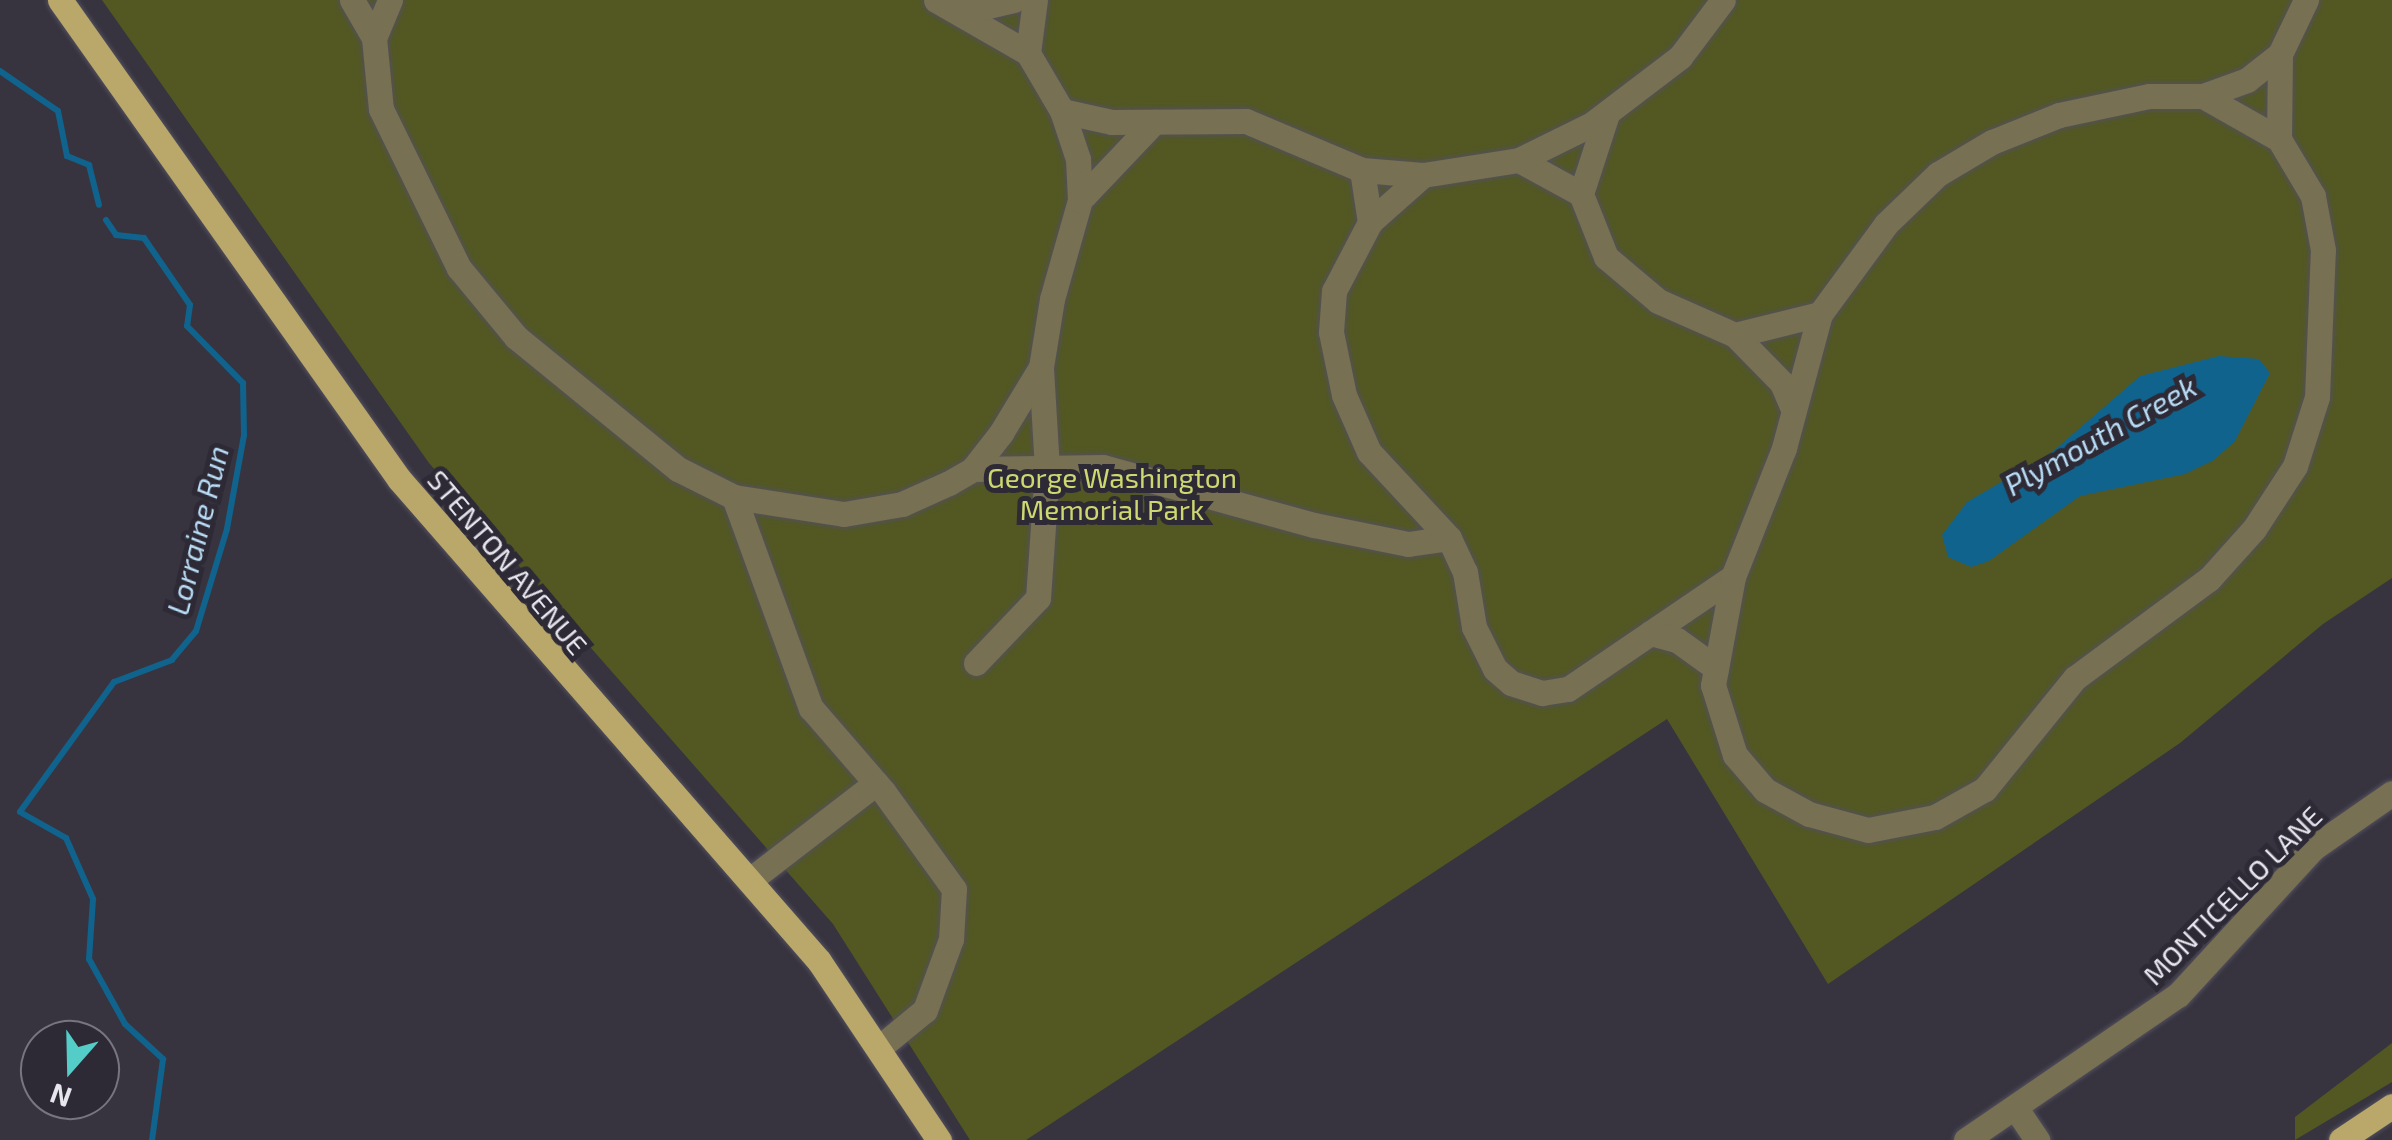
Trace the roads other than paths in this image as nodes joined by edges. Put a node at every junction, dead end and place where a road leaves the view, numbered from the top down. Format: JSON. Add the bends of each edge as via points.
{"nodes":[{"id":1,"x":60,"y":0,"type":"edge"},
{"id":2,"x":352,"y":0,"type":"edge"},
{"id":3,"x":390,"y":0,"type":"edge"},
{"id":4,"x":936,"y":0,"type":"edge"},
{"id":5,"x":1014,"y":0,"type":"edge"},
{"id":6,"x":1035,"y":0,"type":"edge"},
{"id":7,"x":1723,"y":0,"type":"edge"},
{"id":8,"x":2306,"y":0,"type":"edge"},
{"id":9,"x":962,"y":12,"type":"junction"},
{"id":10,"x":374,"y":38,"type":"junction"},
{"id":11,"x":1028,"y":52,"type":"junction"},
{"id":12,"x":2280,"y":54,"type":"junction"},
{"id":13,"x":2203,"y":96,"type":"junction"},
{"id":14,"x":1062,"y":111,"type":"junction"},
{"id":15,"x":1606,"y":114,"type":"junction"},
{"id":16,"x":1154,"y":122,"type":"junction"},
{"id":17,"x":2279,"y":139,"type":"junction"},
{"id":18,"x":1519,"y":160,"type":"junction"},
{"id":19,"x":1362,"y":170,"type":"junction"},
{"id":20,"x":1423,"y":176,"type":"junction"},
{"id":21,"x":1581,"y":194,"type":"junction"},
{"id":22,"x":1080,"y":200,"type":"junction"},
{"id":23,"x":1370,"y":222,"type":"junction"},
{"id":24,"x":1820,"y":314,"type":"junction"},
{"id":25,"x":1735,"y":335,"type":"junction"},
{"id":26,"x":1042,"y":367,"type":"junction"},
{"id":27,"x":1793,"y":409,"type":"junction"},
{"id":28,"x":973,"y":469,"type":"junction"},
{"id":29,"x":1047,"y":470,"type":"junction"},
{"id":30,"x":734,"y":497,"type":"junction"},
{"id":31,"x":1449,"y":538,"type":"junction"},
{"id":32,"x":1733,"y":578,"type":"junction"},
{"id":33,"x":1650,"y":633,"type":"junction"},
{"id":34,"x":976,"y":663,"type":"dead end"},
{"id":35,"x":1716,"y":668,"type":"junction"},
{"id":36,"x":876,"y":783,"type":"junction"},
{"id":37,"x":2392,"y":793,"type":"edge"},
{"id":38,"x":750,"y":880,"type":"junction"},
{"id":39,"x":880,"y":1046,"type":"junction"},
{"id":40,"x":2392,"y":1106,"type":"edge"},
{"id":41,"x":2015,"y":1107,"type":"junction"},
{"id":42,"x":939,"y":1140,"type":"edge"},
{"id":43,"x":1966,"y":1140,"type":"edge"},
{"id":44,"x":2037,"y":1140,"type":"edge"},
{"id":45,"x":2341,"y":1140,"type":"edge"}],
"edges":[{"from":1,"to":38,"type":"main road","name":"STENTON AVENUE","via":[[398,479]]},
{"from":2,"to":10,"type":"street"},
{"from":3,"to":10,"type":"street"},
{"from":4,"to":9,"type":"street"},
{"from":5,"to":9,"type":"street"},
{"from":6,"to":11,"type":"street"},
{"from":7,"to":15,"type":"street","via":[[1680,57]]},
{"from":8,"to":12,"type":"street"},
{"from":9,"to":11,"type":"street"},
{"from":10,"to":30,"type":"street","via":[[382,109],[459,268],[516,337],[568,382],[678,469]]},
{"from":11,"to":14,"type":"street"},
{"from":12,"to":13,"type":"street","via":[[2247,80]]},
{"from":12,"to":17,"type":"street"},
{"from":13,"to":17,"type":"street"},
{"from":13,"to":24,"type":"street","via":[[2149,96],[2059,115],[1992,142],[1938,174],[1886,224]]},
{"from":14,"to":16,"type":"street"},
{"from":14,"to":22,"type":"street","via":[[1078,159]]},
{"from":15,"to":18,"type":"street"},
{"from":15,"to":21,"type":"street"},
{"from":16,"to":19,"type":"street","via":[[1196,116],[1246,120]]},
{"from":16,"to":22,"type":"street"},
{"from":17,"to":35,"type":"street","via":[[2313,196],[2323,250],[2317,396],[2295,466],[2254,529],[2209,579],[2075,678],[1986,789],[1935,817],[1868,830],[1809,814],[1765,790],[1736,755],[1713,685]]},
{"from":18,"to":20,"type":"street"},
{"from":18,"to":21,"type":"street"},
{"from":19,"to":20,"type":"street"},
{"from":19,"to":23,"type":"street"},
{"from":20,"to":23,"type":"street"},
{"from":21,"to":25,"type":"street","via":[[1606,257],[1658,300]]},
{"from":22,"to":26,"type":"street","via":[[1052,298]]},
{"from":23,"to":31,"type":"street","via":[[1334,291],[1331,332],[1344,395],[1368,452]]},
{"from":24,"to":25,"type":"street"},
{"from":24,"to":27,"type":"street"},
{"from":25,"to":27,"type":"street","via":[[1782,382]]},
{"from":26,"to":28,"type":"street"},
{"from":26,"to":29,"type":"street"},
{"from":27,"to":32,"type":"street"},
{"from":28,"to":29,"type":"street"},
{"from":28,"to":30,"type":"street","via":[[902,504],[844,514]]},
{"from":29,"to":31,"type":"street","via":[[1143,474],[1314,526],[1408,544]]},
{"from":29,"to":34,"type":"street","via":[[1038,598]]},
{"from":30,"to":36,"type":"street","via":[[809,704]]},
{"from":31,"to":33,"type":"street","via":[[1465,572],[1474,627],[1495,668],[1511,683],[1542,693],[1568,689]]},
{"from":32,"to":33,"type":"street"},
{"from":32,"to":35,"type":"street"},
{"from":33,"to":35,"type":"street","via":[[1678,640]]},
{"from":36,"to":38,"type":"street"},
{"from":36,"to":39,"type":"street","via":[[954,889],[950,940],[925,1010]]},
{"from":37,"to":41,"type":"street","name":"MONTICELLO LANE","via":[[2295,865],[2178,995]]},
{"from":38,"to":39,"type":"main road","name":"STENTON AVENUE"},
{"from":39,"to":42,"type":"main road","name":"STENTON AVENUE"},
{"from":40,"to":45,"type":"main road"},
{"from":41,"to":43,"type":"street","name":"MONTICELLO LANE"},
{"from":41,"to":44,"type":"street"}]}
